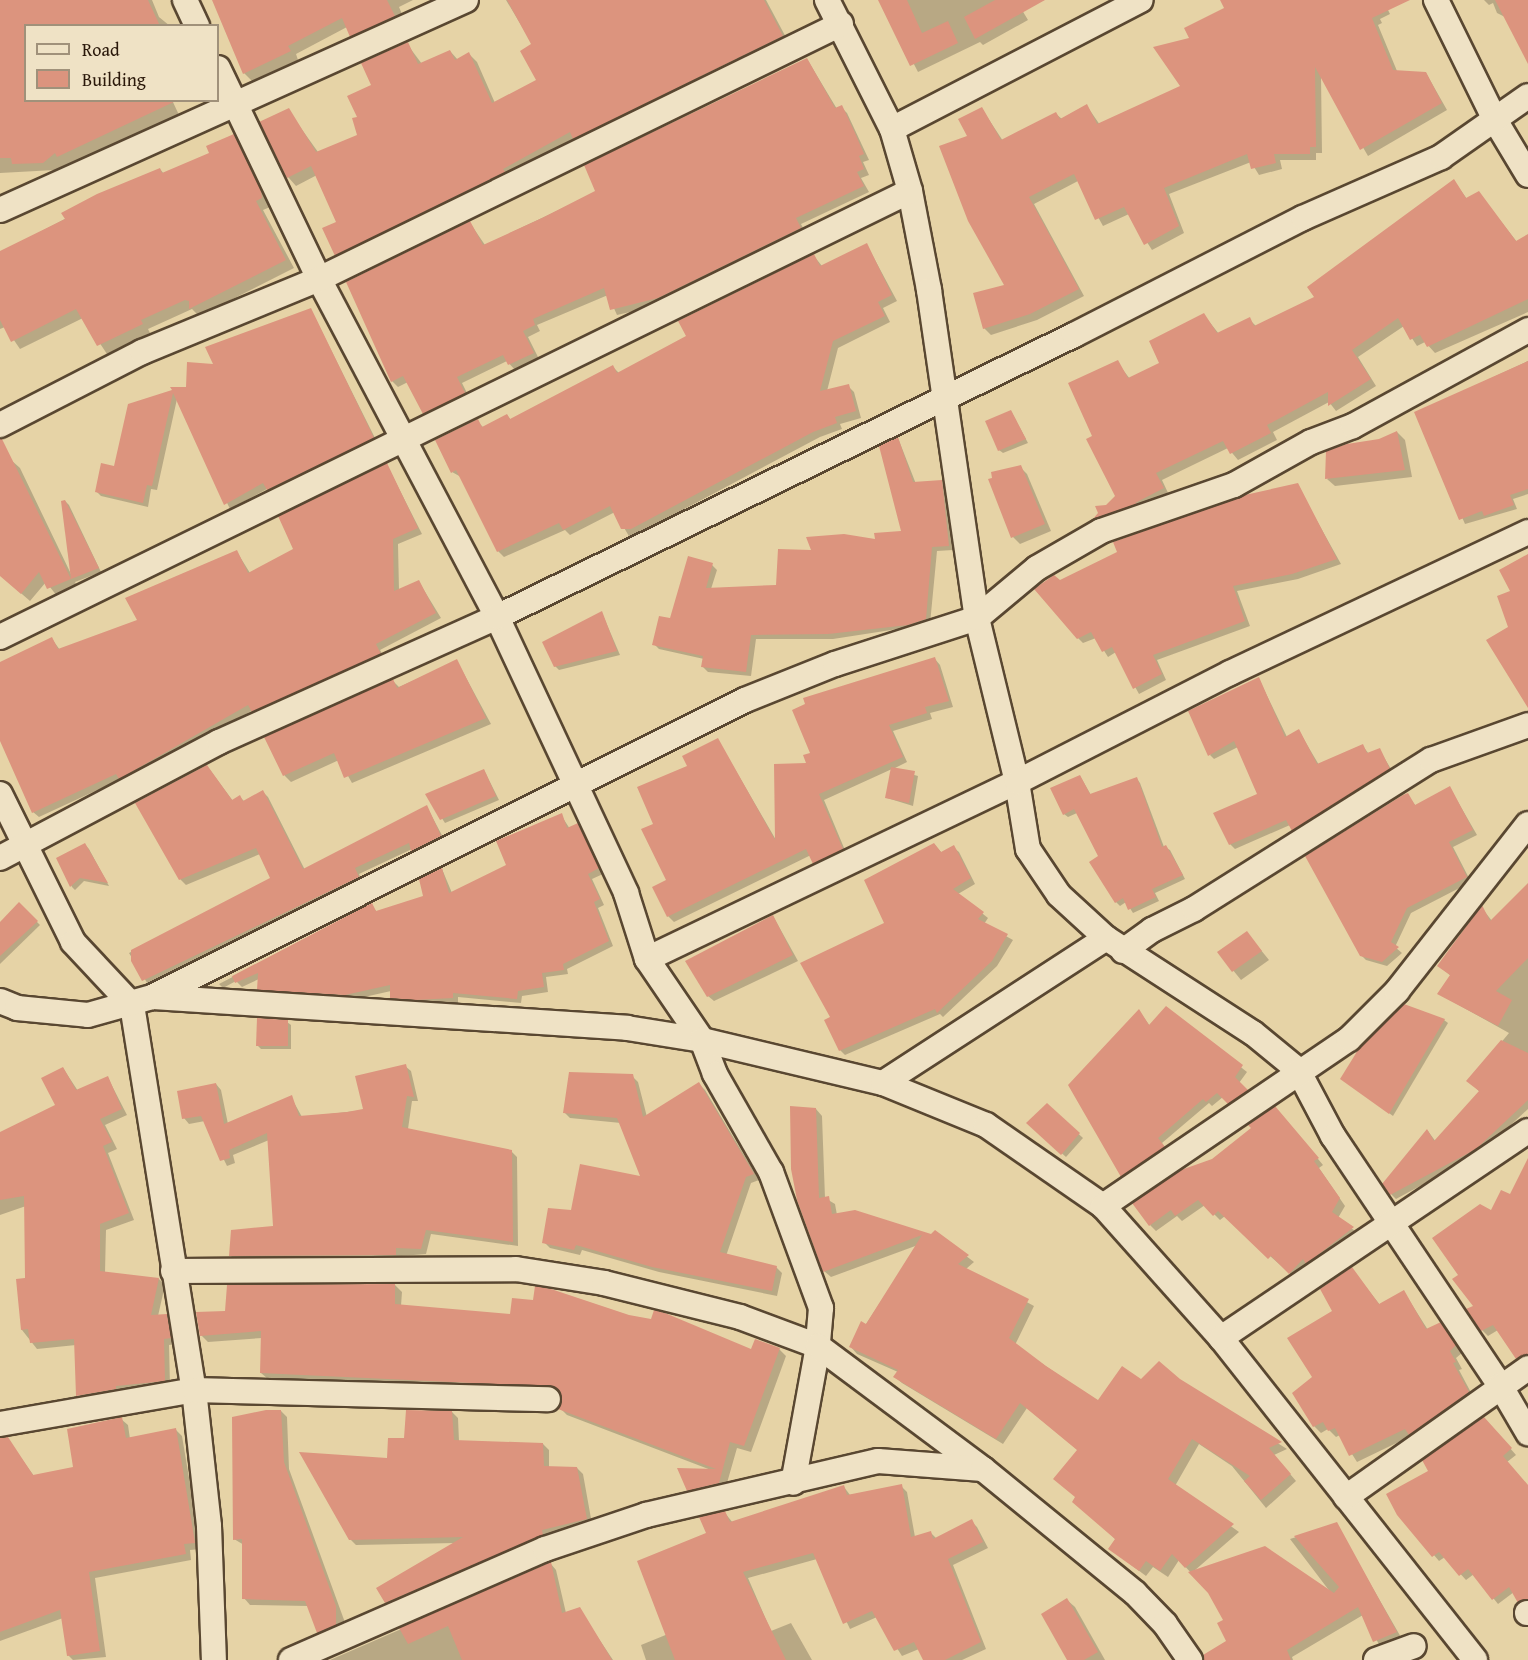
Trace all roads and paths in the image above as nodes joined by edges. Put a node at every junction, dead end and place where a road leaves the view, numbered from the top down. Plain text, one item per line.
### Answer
1 (185, 0) edge
2 (466, 0) edge
3 (827, 0) edge
4 (1141, 0) edge
5 (1436, 0) edge
6 (196, 24) edge
7 (841, 24) junction
8 (219, 70) edge
9 (1528, 96) edge
10 (234, 104) junction
11 (1495, 120) junction
12 (892, 129) junction
13 (1528, 175) edge
14 (910, 191) junction
15 (0, 210) edge
16 (319, 279) junction
17 (1528, 330) edge
18 (943, 396) junction
19 (0, 425) edge
20 (402, 440) junction
21 (1528, 532) edge
22 (497, 617) junction
23 (977, 618) junction
24 (0, 637) edge
25 (1528, 725) edge
26 (1017, 782) junction
27 (575, 783) junction
28 (0, 794) edge
29 (1528, 824) edge
30 (26, 845) junction
31 (0, 858) edge
32 (1114, 945) junction
33 (647, 960) junction
34 (0, 1001) edge
35 (142, 1001) junction
36 (702, 1040) junction
37 (1298, 1070) junction
38 (883, 1083) junction
39 (1528, 1131) edge
40 (1103, 1206) junction
41 (1389, 1224) junction
42 (173, 1271) junction
43 (1221, 1338) junction
44 (818, 1346) junction
45 (1528, 1368) edge
46 (1500, 1385) junction
47 (194, 1390) junction
48 (548, 1399) dead end
49 (2, 1417) edge
50 (1528, 1433) edge
51 (983, 1469) junction
52 (793, 1483) junction
53 (1346, 1497) junction
54 (1414, 1646) dead end
55 (214, 1660) edge
56 (291, 1660) edge
57 (1190, 1660) edge
58 (1376, 1660) edge
59 (1476, 1660) edge

1 - 6 street
2 - 10 street
3 - 7 street
4 - 12 street
5 - 11 street
7 - 12 street
7 - 16 street
8 - 10 street
9 - 11 street
10 - 15 street
10 - 16 street
11 - 13 street
11 - 18 street
12 - 14 street
14 - 18 street
14 - 20 street
16 - 19 street
16 - 20 street
17 - 23 street
18 - 22 street
18 - 23 street
20 - 22 street
20 - 24 street
21 - 26 street
22 - 27 street
22 - 30 street
23 - 26 street
23 - 27 street
25 - 32 street
26 - 32 street
26 - 33 street
27 - 33 street
27 - 35 street
28 - 30 street
29 - 37 street
30 - 31 street
30 - 35 street
32 - 37 street
32 - 38 street
33 - 36 street
34 - 35 street
35 - 36 street
35 - 42 street
36 - 38 street
36 - 44 street
37 - 40 street
37 - 41 street
38 - 40 street
39 - 41 street
40 - 43 street
41 - 43 street
41 - 46 street
42 - 44 street
42 - 47 street
43 - 53 street
44 - 51 street
44 - 52 street
45 - 46 street
46 - 50 street
46 - 53 street
47 - 48 street
47 - 49 street
47 - 55 street
51 - 52 street
51 - 57 street
52 - 56 street
53 - 59 street
54 - 58 street

